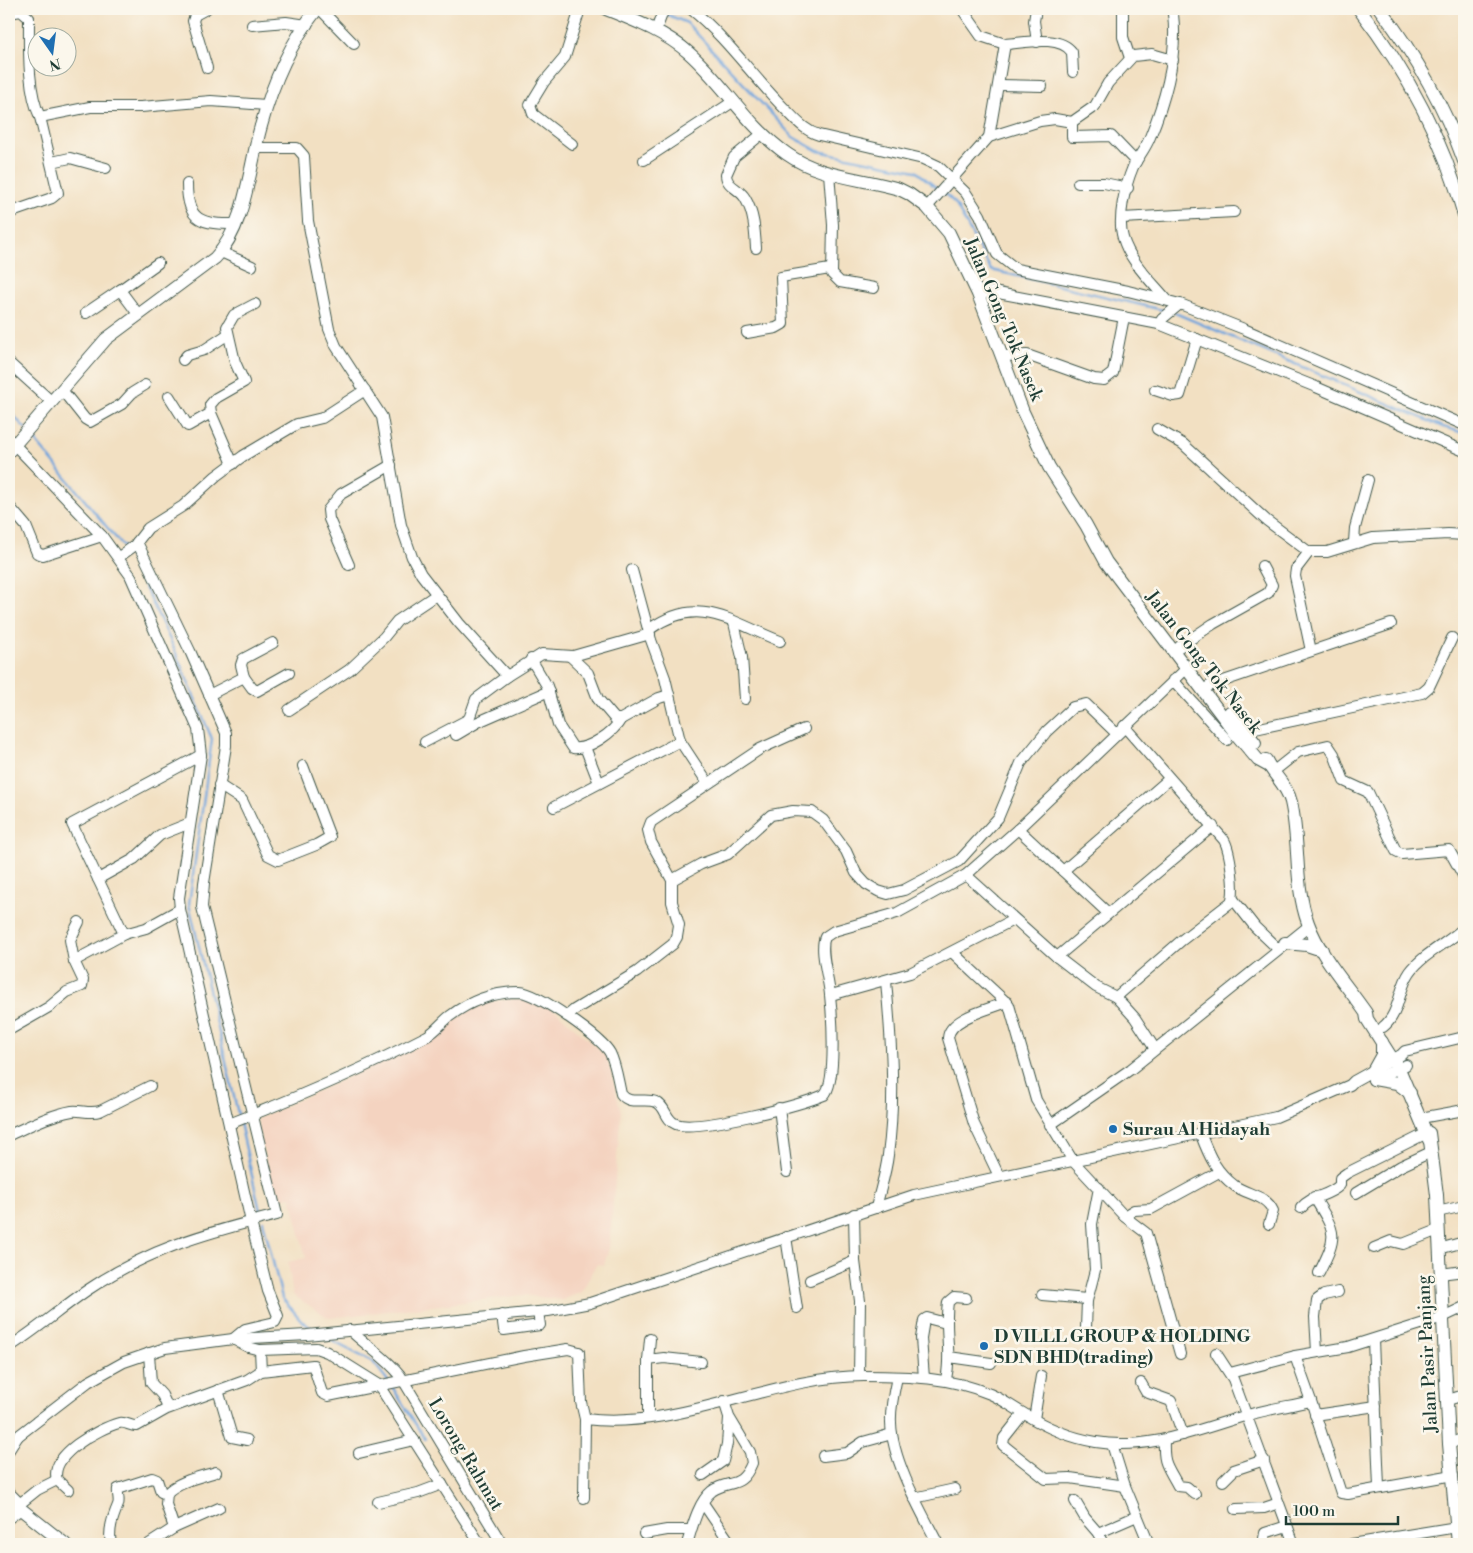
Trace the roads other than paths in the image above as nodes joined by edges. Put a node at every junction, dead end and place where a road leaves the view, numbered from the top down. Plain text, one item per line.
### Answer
1 (206, 9) edge
2 (318, 9) edge
3 (580, 9) edge
4 (606, 9) edge
5 (691, 9) edge
6 (962, 9) edge
7 (1036, 9) edge
8 (1123, 9) edge
9 (1359, 9) edge
10 (1380, 9) edge
11 (9, 13) edge
12 (1173, 14) dead end
13 (660, 19) edge
14 (252, 25) dead end
15 (307, 25) junction
16 (1037, 42) junction
17 (354, 44) dead end
18 (1005, 44) junction
19 (1130, 58) junction
20 (1173, 60) junction
21 (207, 68) dead end
22 (1073, 72) dead end
23 (999, 85) junction
24 (1042, 86) dead end
25 (734, 101) junction
26 (267, 105) junction
27 (40, 117) junction
28 (1072, 122) junction
29 (763, 133) junction
30 (990, 137) junction
31 (572, 144) dead end
32 (255, 148) junction
33 (644, 160) dead end
34 (1464, 161) edge
35 (52, 162) junction
36 (1136, 162) junction
37 (106, 168) dead end
38 (829, 173) junction
39 (949, 182) junction
40 (1078, 183) dead end
41 (187, 184) dead end
42 (1128, 188) junction
43 (932, 203) junction
44 (9, 212) edge
45 (1234, 212) dead end
46 (1464, 215) edge
47 (1122, 218) junction
48 (236, 224) junction
49 (756, 248) dead end
50 (221, 252) junction
51 (158, 263) dead end
52 (252, 266) dead end
53 (830, 269) junction
54 (874, 288) dead end
55 (120, 290) junction
56 (978, 294) junction
57 (254, 304) dead end
58 (1174, 304) junction
59 (86, 313) dead end
60 (138, 314) junction
61 (1124, 317) junction
62 (1161, 322) junction
63 (747, 333) dead end
64 (227, 335) junction
65 (1197, 339) junction
66 (1003, 356) junction
67 (183, 360) dead end
68 (9, 363) edge
69 (146, 385) dead end
70 (62, 390) junction
71 (365, 390) junction
72 (1155, 390) dead end
73 (169, 396) dead end
74 (52, 402) junction
75 (211, 413) junction
76 (1464, 425) edge
77 (1158, 429) dead end
78 (12, 444) edge
79 (1464, 451) edge
80 (232, 464) junction
81 (391, 464) junction
82 (1368, 480) dead end
83 (9, 506) edge
84 (1464, 535) edge
85 (102, 536) junction
86 (1354, 542) junction
87 (135, 544) junction
88 (1101, 550) junction
89 (1309, 552) junction
90 (120, 557) junction
91 (349, 565) dead end
92 (1262, 566) dead end
93 (632, 570) dead end
94 (436, 594) junction
95 (734, 623) junction
96 (1391, 624) dead end
97 (650, 632) junction
98 (1452, 638) dead end
99 (780, 641) dead end
100 (273, 643) dead end
101 (1182, 651) junction
102 (1311, 651) junction
103 (570, 656) junction
104 (531, 659) junction
105 (1192, 670) junction
106 (289, 673) dead end
107 (508, 676) junction
108 (244, 677) junction
109 (1174, 680) junction
110 (1209, 686) junction
111 (549, 691) junction
112 (209, 695) junction
113 (669, 696) junction
114 (745, 699) dead end
115 (289, 710) dead end
116 (621, 720) junction
117 (804, 729) dead end
118 (1120, 730) junction
119 (456, 735) dead end
120 (1236, 735) junction
121 (680, 741) junction
122 (425, 742) dead end
123 (584, 747) junction
124 (201, 755) junction
125 (303, 766) dead end
126 (1271, 768) junction
127 (1170, 779) junction
128 (707, 782) junction
129 (599, 783) junction
130 (219, 785) junction
131 (236, 794) junction
132 (216, 806) junction
133 (554, 807) dead end
134 (190, 823) junction
135 (1213, 826) junction
136 (1018, 829) junction
137 (1063, 871) junction
138 (966, 875) junction
139 (1464, 877) edge
140 (98, 879) junction
141 (672, 880) junction
142 (1233, 899) junction
143 (180, 909) junction
144 (1108, 913) junction
145 (1013, 920) junction
146 (79, 922) dead end
147 (1309, 926) junction
148 (1464, 928) edge
149 (124, 934) junction
150 (1282, 946) junction
151 (1322, 950) junction
152 (952, 952) junction
153 (1057, 957) junction
154 (74, 961) junction
155 (886, 981) junction
156 (830, 995) junction
157 (1116, 997) junction
158 (1007, 1002) junction
159 (1366, 1013) junction
160 (567, 1016) junction
161 (1383, 1027) junction
162 (9, 1030) edge
163 (1464, 1037) edge
164 (1382, 1042) junction
165 (1155, 1049) junction
166 (1400, 1062) junction
167 (1373, 1076) junction
168 (150, 1086) dead end
169 (1410, 1093) junction
170 (779, 1108) junction
171 (1464, 1110) edge
172 (253, 1114) junction
173 (1426, 1118) junction
174 (229, 1124) junction
175 (1050, 1125) junction
176 (9, 1135) edge
177 (1201, 1135) junction
178 (1429, 1147) junction
179 (1073, 1161) junction
180 (787, 1172) dead end
181 (1219, 1172) junction
182 (999, 1176) junction
183 (1099, 1188) junction
184 (1356, 1193) dead end
185 (1314, 1198) junction
186 (1464, 1206) edge
187 (876, 1208) junction
188 (1301, 1208) dead end
189 (1437, 1212) junction
190 (854, 1214) junction
191 (1124, 1216) junction
192 (250, 1222) junction
193 (1269, 1224) dead end
194 (1438, 1230) junction
195 (786, 1237) junction
196 (1464, 1242) edge
197 (1374, 1248) dead end
198 (1439, 1249) junction
199 (855, 1261) junction
200 (1464, 1271) edge
201 (1319, 1273) dead end
202 (1440, 1274) junction
203 (810, 1280) dead end
204 (1338, 1292) dead end
205 (1042, 1294) dead end
206 (966, 1298) dead end
207 (1087, 1299) junction
208 (1464, 1307) edge
209 (797, 1308) dead end
210 (538, 1312) junction
211 (502, 1315) junction
212 (1443, 1317) junction
213 (946, 1323) junction
214 (1086, 1328) dead end
215 (350, 1330) junction
216 (233, 1339) junction
217 (650, 1339) dead end
218 (1373, 1340) junction
219 (9, 1347) edge
220 (298, 1347) junction
221 (260, 1350) junction
222 (1317, 1352) junction
223 (150, 1353) junction
224 (1216, 1353) dead end
225 (1180, 1354) dead end
226 (1295, 1356) junction
227 (949, 1357) junction
228 (648, 1360) junction
229 (701, 1362) dead end
230 (991, 1363) dead end
231 (302, 1365) junction
232 (261, 1371) junction
233 (1230, 1373) junction
234 (859, 1376) junction
235 (1041, 1376) dead end
236 (897, 1377) junction
237 (924, 1378) junction
238 (946, 1380) junction
239 (401, 1381) junction
240 (1141, 1383) dead end
241 (380, 1384) junction
242 (218, 1390) junction
243 (1464, 1395) edge
244 (1448, 1400) junction
245 (724, 1401) junction
246 (1310, 1401) junction
247 (1376, 1406) junction
248 (168, 1408) junction
249 (1023, 1414) junction
250 (1247, 1415) junction
251 (1315, 1415) junction
252 (648, 1417) junction
253 (729, 1417) junction
254 (585, 1419) junction
255 (1034, 1420) junction
256 (892, 1434) junction
257 (1183, 1435) junction
258 (13, 1438) edge
259 (1464, 1438) edge
260 (247, 1440) dead end
261 (414, 1440) junction
262 (1164, 1440) junction
263 (1112, 1444) junction
264 (1449, 1444) junction
265 (9, 1450) edge
266 (359, 1453) dead end
267 (823, 1456) dead end
268 (1264, 1460) junction
269 (216, 1472) dead end
270 (703, 1475) dead end
271 (1453, 1475) junction
272 (57, 1480) junction
273 (1223, 1481) dead end
274 (442, 1484) junction
275 (1125, 1486) junction
276 (1379, 1487) junction
277 (954, 1489) dead end
278 (1459, 1489) edge
279 (68, 1490) dead end
280 (9, 1494) edge
281 (167, 1494) junction
282 (1195, 1494) dead end
283 (584, 1498) dead end
284 (914, 1498) junction
285 (1074, 1501) dead end
286 (378, 1502) dead end
287 (703, 1503) junction
288 (1279, 1503) junction
289 (16, 1506) edge
290 (219, 1508) dead end
291 (1460, 1508) edge
292 (1236, 1509) dead end
293 (1137, 1516) junction
294 (9, 1518) edge
295 (1287, 1526) junction
296 (1457, 1527) junction
297 (174, 1528) junction
298 (691, 1530) junction
299 (1098, 1532) junction
300 (644, 1534) dead end
301 (109, 1543) edge
302 (65, 1544) edge
303 (149, 1544) edge
304 (480, 1544) edge
305 (502, 1544) edge
306 (686, 1544) edge
307 (731, 1544) edge
308 (938, 1544) edge
309 (1104, 1544) edge
310 (1149, 1544) edge
311 (1263, 1544) edge
312 (1294, 1544) edge
313 (1352, 1544) edge
314 (1458, 1544) edge

1 - 21 street
2 - 15 main road
2 - 17 street
3 - 31 street
4 - 13 main road, Jalan Gong Tok Nasek
5 - 39 street
6 - 18 street
7 - 16 street
8 - 19 street
9 - 46 main road
10 - 34 main road
11 - 27 street
12 - 20 street
13 - 25 main road, Jalan Gong Tok Nasek
14 - 15 street
15 - 26 main road
16 - 18 street
16 - 22 street
18 - 23 street
19 - 20 street
19 - 28 street
20 - 36 street
23 - 24 street
23 - 30 street
25 - 29 main road, Jalan Gong Tok Nasek
25 - 33 street
26 - 27 street
26 - 32 main road
27 - 35 street
28 - 30 street
28 - 36 street
29 - 38 main road, Jalan Gong Tok Nasek
29 - 49 street
30 - 39 street
32 - 48 main road
32 - 71 street
35 - 37 street
35 - 44 street
36 - 42 street
38 - 43 main road, Jalan Gong Tok Nasek
38 - 53 street
39 - 43 street
39 - 58 street
40 - 42 street
41 - 48 street
42 - 47 street
43 - 56 main road, Jalan Gong Tok Nasek
45 - 47 street
47 - 58 street
48 - 50 main road
50 - 52 street
50 - 60 main road
51 - 55 street
53 - 54 street
53 - 63 street
55 - 59 street
55 - 60 street
56 - 61 street
56 - 66 main road, Jalan Gong Tok Nasek
57 - 64 street
58 - 62 street
58 - 76 street
60 - 70 main road
61 - 62 street
61 - 66 street
62 - 65 street
64 - 67 street
64 - 75 street
65 - 72 street
65 - 79 street
66 - 88 main road, Jalan Gong Tok Nasek
68 - 74 street
69 - 70 street
70 - 74 main road
71 - 80 street
71 - 81 street
73 - 75 street
74 - 78 main road
75 - 80 street
77 - 89 street
78 - 85 street
80 - 87 street
81 - 91 street
81 - 94 street
82 - 86 street
83 - 85 street
84 - 86 street
85 - 90 street
86 - 89 street
87 - 90 street
87 - 112 street
88 - 101 main road, Jalan Gong Tok Nasek
88 - 105 main road, Jalan Gong Tok Nasek
89 - 102 street
90 - 124 street
92 - 101 street
93 - 97 street
94 - 107 street
94 - 115 street
95 - 97 street
95 - 99 street
95 - 114 street
96 - 102 street
97 - 103 street
97 - 113 street
98 - 120 street
100 - 108 street
101 - 105 main road
102 - 110 street
103 - 104 street
103 - 116 street
104 - 107 street
104 - 111 street
105 - 109 street
105 - 110 main road, Jalan Gong Tok Nasek
105 - 120 main road, Jalan Gong Tok Nasek
106 - 108 street
107 - 122 street
108 - 112 street
109 - 118 street
109 - 120 street
110 - 120 main road, Jalan Gong Tok Nasek
111 - 119 street
111 - 123 street
112 - 130 street
113 - 116 street
113 - 121 street
116 - 123 street
117 - 128 street
118 - 127 street
118 - 136 street
118 - 141 street
120 - 126 main road, Jalan Gong Tok Nasek
121 - 128 street
121 - 129 street
123 - 129 street
124 - 134 street
124 - 140 street
125 - 131 street
126 - 139 street
126 - 147 main road, Jalan Gong Tok Nasek
127 - 135 street
127 - 137 street
128 - 141 street
129 - 133 street
130 - 131 street
130 - 132 street
131 - 132 street
132 - 172 street
134 - 140 street
134 - 143 street
135 - 142 street
135 - 144 street
136 - 137 street
136 - 138 street
137 - 144 street
138 - 145 street
138 - 156 street
140 - 149 street
141 - 160 street
142 - 150 street
142 - 157 street
143 - 149 street
143 - 174 street
144 - 153 street
145 - 152 street
145 - 153 street
146 - 154 street
147 - 150 street
147 - 151 main road, Jalan Gong Tok Nasek
148 - 161 street
149 - 154 street
150 - 151 main road
150 - 165 street
151 - 159 main road, Jalan Gong Tok Nasek
152 - 155 street
152 - 158 street
153 - 157 street
154 - 162 street
155 - 156 street
155 - 187 street
156 - 170 street
157 - 165 street
158 - 175 street
158 - 182 street
159 - 161 main road, Jalan Gong Tok Nasek
159 - 164 main road, Jalan Gong Tok Nasek
160 - 170 street
160 - 172 street
161 - 166 main road, Jalan Gong Tok Nasek
163 - 166 street
164 - 166 main road, Jalan Gong Tok Nasek
164 - 167 main road
165 - 175 street
166 - 167 street
166 - 169 main road, Jalan Gong Tok Nasek
166 - 173 main road, Jalan Gong Tok Nasek
167 - 169 main road
167 - 177 street
168 - 176 street
169 - 178 main road, Jalan Gong Tok Nasek
170 - 180 street
171 - 173 street
172 - 174 street
172 - 192 street
173 - 178 main road, Jalan Gong Tok Nasek
174 - 192 street
175 - 179 street
177 - 179 street
177 - 181 street
178 - 184 street
178 - 185 street
178 - 189 main road, Jalan Pasir Panjang
179 - 182 street
179 - 183 street
181 - 191 street
181 - 193 street
182 - 187 street
183 - 191 street
183 - 207 street
185 - 188 street
185 - 201 street
186 - 189 street
187 - 190 street
189 - 194 main road, Jalan Pasir Panjang
190 - 195 street
190 - 199 street
191 - 225 street
192 - 216 street
192 - 219 street
194 - 197 street
194 - 198 main road, Jalan Pasir Panjang
195 - 209 street
195 - 210 street
196 - 198 street
198 - 202 main road, Jalan Pasir Panjang
199 - 203 street
199 - 234 street
200 - 202 street
202 - 212 main road, Jalan Pasir Panjang
204 - 222 street
205 - 207 street
206 - 213 street
207 - 214 street
208 - 212 street
210 - 211 street
210 - 211 street
211 - 215 street
212 - 218 street
212 - 244 main road, Jalan Pasir Panjang
213 - 227 street
213 - 237 street
215 - 216 street
215 - 239 street, Lorong Rahmat
216 - 221 street
216 - 223 street
217 - 228 street
218 - 222 street
218 - 247 street
220 - 221 street
220 - 231 street
220 - 241 street
221 - 232 street
222 - 226 street
223 - 248 street
223 - 258 street
224 - 233 street
226 - 233 street
226 - 246 street
227 - 230 street
227 - 238 street
228 - 229 street
228 - 252 street
231 - 232 street
231 - 241 street
232 - 242 street
233 - 250 street
234 - 236 street
234 - 245 street
235 - 255 street
236 - 237 street
236 - 256 street
237 - 238 street
238 - 249 street
239 - 241 street
239 - 254 street
239 - 305 street, Lorong Rahmat
240 - 257 street
241 - 261 street
242 - 248 street
242 - 260 street
243 - 244 street
244 - 264 main road, Jalan Pasir Panjang
245 - 252 street
245 - 253 street
246 - 250 street
246 - 251 street
247 - 251 street
247 - 276 street
248 - 272 street
249 - 255 street
249 - 275 street
250 - 257 street
250 - 268 street
251 - 276 street
252 - 254 street
253 - 270 street
253 - 287 street
254 - 283 street
255 - 263 street
256 - 267 street
256 - 284 street
257 - 262 street
258 - 265 street
259 - 264 street
261 - 266 street
261 - 274 street
262 - 263 street
262 - 282 street
263 - 275 street
264 - 271 main road, Jalan Pasir Panjang
268 - 273 street
268 - 288 street
269 - 281 street
271 - 276 street
271 - 278 main road, Jalan Pasir Panjang
272 - 279 street
272 - 289 street
274 - 286 street
274 - 304 street
275 - 293 street
277 - 284 street
278 - 291 main road, Jalan Pasir Panjang
280 - 289 main road
281 - 297 street
281 - 301 street
284 - 308 street
285 - 299 street
287 - 298 street
287 - 307 street
288 - 292 street
288 - 295 street
289 - 294 street
289 - 302 main road
290 - 297 street
291 - 296 main road, Jalan Pasir Panjang
293 - 299 street
293 - 310 street
295 - 311 street
295 - 312 street
296 - 313 street
296 - 314 main road, Jalan Pasir Panjang
297 - 303 street
298 - 300 street
298 - 306 street
299 - 309 street

